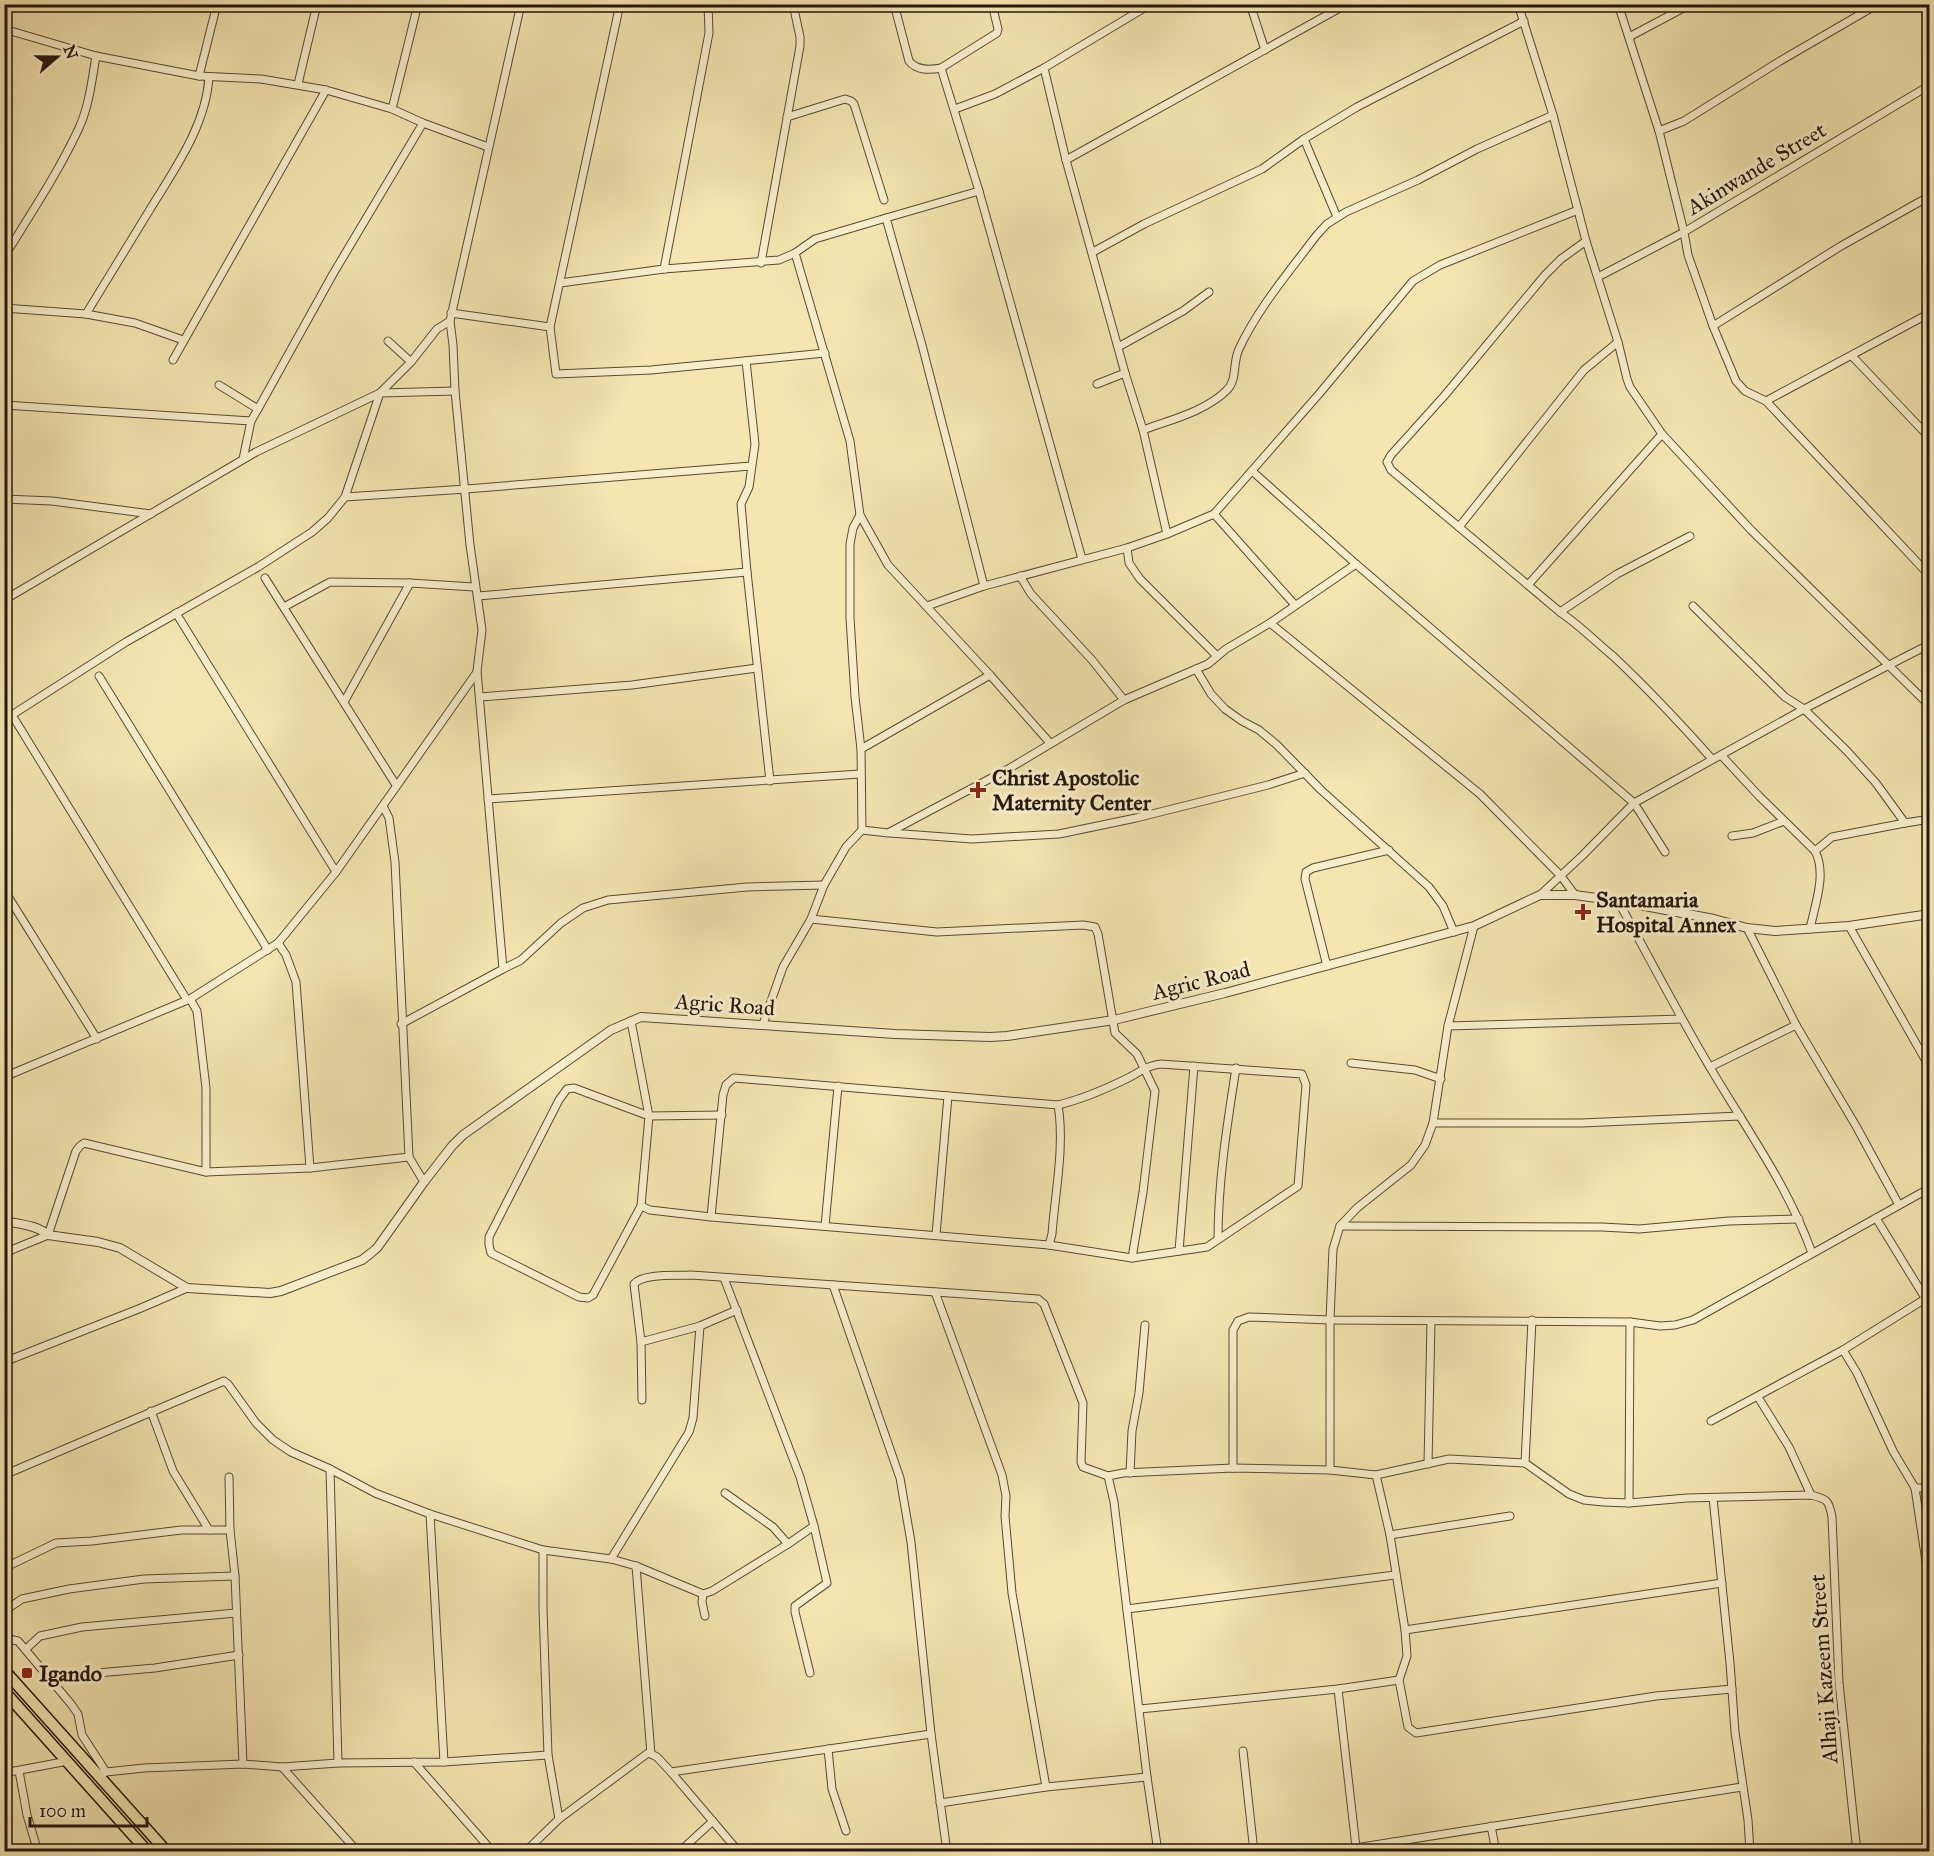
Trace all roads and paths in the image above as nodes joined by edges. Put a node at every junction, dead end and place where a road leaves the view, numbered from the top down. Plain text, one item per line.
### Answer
1 (6, 4) edge
2 (217, 4) edge
3 (317, 4) edge
4 (418, 4) edge
5 (521, 4) edge
6 (620, 4) edge
7 (708, 4) edge
8 (793, 4) edge
9 (894, 4) edge
10 (992, 4) edge
11 (1250, 4) edge
12 (1347, 4) edge
13 (1518, 4) edge
14 (1618, 4) edge
15 (1691, 4) edge
16 (1878, 4) edge
17 (1148, 5) edge
18 (4, 13) edge
19 (1524, 21) junction
20 (4, 28) edge
21 (1629, 37) junction
22 (1265, 50) junction
23 (96, 56) junction
24 (941, 68) junction
25 (1044, 68) junction
26 (199, 76) junction
27 (209, 76) junction
28 (298, 84) junction
29 (1929, 85) edge
30 (326, 90) junction
31 (392, 109) junction
32 (955, 109) junction
33 (1553, 115) junction
34 (787, 117) junction
35 (423, 123) junction
36 (1659, 131) junction
37 (1304, 139) junction
38 (488, 147) junction
39 (1066, 160) junction
40 (980, 191) junction
41 (1929, 196) edge
42 (884, 200) dead end
43 (1578, 210) junction
44 (1337, 217) junction
45 (886, 218) junction
46 (1684, 232) junction
47 (1586, 241) junction
48 (1093, 252) junction
49 (795, 253) junction
50 (4, 257) edge
51 (761, 263) junction
52 (664, 268) junction
53 (1598, 277) junction
54 (560, 283) junction
55 (1209, 292) dead end
56 (4, 308) edge
57 (451, 313) junction
58 (1929, 313) edge
59 (86, 314) junction
60 (450, 321) junction
61 (1713, 326) junction
62 (550, 327) junction
63 (183, 340) junction
64 (388, 341) dead end
65 (1618, 342) junction
66 (1120, 346) junction
67 (825, 353) junction
68 (1852, 356) junction
69 (173, 360) dead end
70 (747, 361) junction
71 (411, 362) junction
72 (1125, 373) junction
73 (1097, 384) dead end
74 (219, 385) dead end
75 (455, 391) junction
76 (380, 393) junction
77 (1766, 401) junction
78 (4, 405) edge
79 (258, 409) junction
80 (251, 421) junction
81 (1143, 430) junction
82 (1662, 434) junction
83 (1929, 438) edge
84 (243, 459) junction
85 (751, 466) junction
86 (1252, 471) junction
87 (466, 489) junction
88 (345, 497) junction
89 (4, 500) edge
90 (151, 514) junction
91 (1214, 514) junction
92 (860, 515) junction
93 (1459, 527) junction
94 (1167, 534) junction
95 (1690, 536) dead end
96 (1127, 548) junction
97 (1082, 559) junction
98 (1356, 564) junction
99 (747, 572) junction
100 (1020, 576) junction
101 (1929, 576) edge
102 (266, 578) dead end
103 (410, 583) junction
104 (1528, 585) junction
105 (474, 586) junction
106 (984, 586) junction
107 (478, 596) junction
108 (4, 600) edge
109 (1295, 604) junction
110 (927, 606) junction
111 (1693, 606) dead end
112 (284, 607) junction
113 (1560, 612) junction
114 (176, 613) junction
115 (1270, 623) junction
116 (1929, 644) edge
117 (1217, 656) junction
118 (1890, 666) junction
119 (758, 668) junction
120 (1196, 669) junction
121 (477, 671) junction
122 (990, 675) junction
123 (99, 676) dead end
124 (480, 697) junction
125 (1124, 700) junction
126 (344, 702) junction
127 (1929, 706) edge
128 (1804, 709) junction
129 (12, 716) junction
130 (4, 720) edge
131 (1050, 743) junction
132 (861, 749) junction
133 (1721, 754) junction
134 (1712, 759) junction
135 (1305, 773) junction
136 (860, 774) junction
137 (770, 781) junction
138 (396, 785) junction
139 (488, 799) junction
140 (1634, 803) junction
141 (382, 806) junction
142 (1929, 819) edge
143 (1784, 821) junction
144 (1905, 823) junction
145 (862, 830) junction
146 (888, 833) junction
147 (1732, 836) dead end
148 (1389, 850) junction
149 (1815, 850) junction
150 (1665, 852) dead end
151 (336, 872) junction
152 (1561, 876) junction
153 (824, 885) junction
154 (4, 890) edge
155 (1540, 895) junction
156 (1575, 895) junction
157 (1618, 901) junction
158 (1929, 914) edge
159 (812, 919) junction
160 (1474, 926) junction
161 (1849, 926) junction
162 (1747, 928) junction
163 (1810, 929) junction
164 (1454, 932) junction
165 (278, 943) junction
166 (268, 950) junction
167 (1327, 966) junction
168 (503, 969) junction
169 (189, 999) junction
170 (1682, 1018) junction
171 (1114, 1020) junction
172 (630, 1021) junction
173 (402, 1024) junction
174 (763, 1024) junction
175 (1796, 1024) junction
176 (1448, 1026) junction
177 (97, 1039) junction
178 (1351, 1063) dead end
179 (1194, 1066) junction
180 (1710, 1067) junction
181 (1145, 1068) junction
182 (1236, 1068) junction
183 (1929, 1068) edge
184 (5, 1077) edge
185 (1441, 1079) junction
186 (838, 1086) junction
187 (948, 1096) junction
188 (1058, 1105) junction
189 (722, 1115) junction
190 (649, 1116) junction
191 (1740, 1116) junction
192 (1433, 1123) junction
193 (409, 1158) junction
194 (310, 1168) junction
195 (206, 1172) junction
196 (424, 1182) junction
197 (1929, 1188) edge
198 (1899, 1205) junction
199 (641, 1206) junction
200 (711, 1217) junction
201 (1876, 1218) junction
202 (1800, 1219) junction
203 (4, 1221) edge
204 (825, 1226) junction
205 (1340, 1226) junction
206 (48, 1235) junction
207 (936, 1235) junction
208 (1218, 1239) junction
209 (1049, 1245) junction
210 (1179, 1251) junction
211 (4, 1253) edge
212 (1812, 1253) junction
213 (1132, 1258) junction
214 (724, 1278) junction
215 (832, 1284) junction
216 (187, 1288) junction
217 (935, 1292) junction
218 (1927, 1303) edge
219 (736, 1310) junction
220 (1330, 1320) junction
221 (1532, 1320) junction
222 (1431, 1321) junction
223 (1630, 1322) junction
224 (1145, 1325) dead end
225 (700, 1326) junction
226 (641, 1342) junction
227 (1843, 1350) junction
228 (4, 1362) edge
229 (1758, 1397) junction
230 (642, 1400) dead end
231 (151, 1411) junction
232 (1711, 1421) dead end
233 (1525, 1463) junction
234 (1428, 1464) junction
235 (1233, 1468) junction
236 (330, 1469) junction
237 (1330, 1470) junction
238 (1130, 1473) junction
239 (4, 1475) edge
240 (1376, 1475) junction
241 (1108, 1476) junction
242 (229, 1477) dead end
243 (1915, 1488) junction
244 (1929, 1488) edge
245 (725, 1493) dead end
246 (1811, 1495) junction
247 (1713, 1498) junction
248 (1629, 1503) junction
249 (430, 1514) junction
250 (1510, 1516) dead end
251 (814, 1526) junction
252 (209, 1530) junction
253 (230, 1530) junction
254 (1390, 1535) junction
255 (789, 1544) junction
256 (543, 1550) junction
257 (611, 1559) junction
258 (636, 1566) junction
259 (4, 1568) edge
260 (1395, 1575) junction
261 (234, 1576) junction
262 (1722, 1583) junction
263 (1929, 1588) edge
264 (703, 1594) junction
265 (1127, 1609) junction
266 (4, 1611) edge
267 (236, 1613) junction
268 (705, 1616) dead end
269 (1405, 1629) junction
270 (4, 1638) edge
271 (26, 1649) junction
272 (239, 1655) junction
273 (4, 1670) edge
274 (810, 1673) dead end
275 (1399, 1680) junction
276 (54, 1681) junction
277 (1338, 1689) junction
278 (1732, 1689) junction
279 (4, 1691) edge
280 (1140, 1709) junction
281 (931, 1734) junction
282 (828, 1749) junction
283 (1243, 1752) dead end
284 (651, 1754) junction
285 (548, 1755) junction
286 (68, 1761) junction
287 (414, 1762) junction
288 (444, 1762) junction
289 (338, 1763) junction
290 (243, 1764) junction
291 (282, 1767) junction
292 (19, 1771) junction
293 (671, 1772) junction
294 (4, 1773) edge
295 (102, 1773) junction
296 (1147, 1777) junction
297 (1046, 1787) junction
298 (1742, 1787) junction
299 (940, 1803) junction
300 (559, 1819) junction
301 (713, 1821) junction
302 (1491, 1826) junction
303 (846, 1831) dead end
304 (1393, 1842) junction
305 (1356, 1847) junction
306 (38, 1851) edge
307 (148, 1851) edge
308 (167, 1851) edge
309 (358, 1851) edge
310 (493, 1851) edge
311 (525, 1851) edge
312 (679, 1851) edge
313 (739, 1851) edge
314 (947, 1851) edge
315 (1158, 1851) edge
316 (1254, 1851) edge
317 (1330, 1851) edge
318 (1394, 1851) edge
319 (1496, 1851) edge
320 (1750, 1851) edge
321 (1857, 1851) edge

1 - 18 street
2 - 26 street
3 - 28 street
4 - 31 street
5 - 38 street
6 - 54 street
7 - 52 street
8 - 34 street
9 - 24 street
10 - 24 street
11 - 22 street
12 - 22 street
13 - 19 street
14 - 21 street
15 - 21 street
16 - 36 street
17 - 25 street
19 - 33 street
19 - 37 street
20 - 23 street
21 - 36 street
22 - 39 street
23 - 26 street
23 - 50 street
24 - 32 street
25 - 32 street
25 - 39 street
26 - 27 street
27 - 28 street
27 - 59 street
28 - 30 street
29 - 46 street, Akinwande Street
30 - 31 street
30 - 63 street
31 - 35 street
32 - 40 street
33 - 43 street
33 - 44 street
34 - 42 street
34 - 51 street
35 - 38 street
35 - 79 street
36 - 46 street
37 - 44 street
37 - 48 street
38 - 57 street
39 - 48 street
40 - 45 street
40 - 97 street
41 - 61 street
43 - 47 street
43 - 86 street
44 - 81 street
45 - 49 street
45 - 106 street
46 - 53 street, Akinwande Street
46 - 61 street
47 - 53 street
47 - 93 street
48 - 66 street
49 - 51 street
49 - 67 street
51 - 52 street
52 - 54 street
53 - 65 street
54 - 62 street
55 - 66 street
56 - 59 street
57 - 60 street
57 - 62 street
58 - 68 street
59 - 63 street
60 - 71 street
60 - 75 street
61 - 77 street
62 - 70 street
63 - 69 street
64 - 71 street
65 - 82 street
65 - 93 street
66 - 72 street
67 - 70 street
67 - 92 street
68 - 77 street
68 - 83 street
70 - 85 street
71 - 76 street
72 - 73 street
72 - 81 street
74 - 79 street
75 - 76 street
75 - 87 street
76 - 84 street
76 - 88 street
77 - 101 street
78 - 80 street
79 - 80 street
80 - 84 street
81 - 94 street
82 - 104 street
82 - 118 street
84 - 90 street
85 - 87 street
85 - 99 street
86 - 91 street
86 - 98 street
87 - 88 street
87 - 105 street
88 - 114 street
89 - 90 street
90 - 108 street
91 - 94 street
91 - 109 street
92 - 110 street
92 - 132 street
93 - 104 street
94 - 96 street
95 - 113 street
96 - 97 street
96 - 117 street
97 - 100 street
98 - 109 street
98 - 140 street
99 - 107 street
99 - 119 street
100 - 106 street
100 - 125 street
102 - 112 street
103 - 105 street
103 - 112 street
103 - 126 street
104 - 113 street
105 - 107 street
106 - 110 street
107 - 121 street
109 - 115 street
110 - 122 street
111 - 128 street
112 - 126 street
113 - 134 street
114 - 129 street
114 - 151 street
115 - 117 street
115 - 152 street
116 - 118 street
117 - 120 street
118 - 127 street
118 - 128 street
119 - 124 street
119 - 137 street
120 - 125 street
120 - 135 street
121 - 124 street
121 - 138 street
122 - 131 street
122 - 132 street
123 - 166 street
124 - 139 street
125 - 131 street
126 - 138 street
128 - 133 street
128 - 144 street
129 - 130 street
129 - 169 street
131 - 146 street
132 - 136 street
133 - 134 street
133 - 143 street
134 - 140 street
135 - 146 street
135 - 148 street
136 - 137 street
136 - 145 street
137 - 139 street
138 - 141 street
139 - 168 street
140 - 150 street
140 - 152 street
141 - 151 street
141 - 173 street
142 - 144 street
143 - 147 street
143 - 149 street
144 - 149 street
145 - 146 street
145 - 153 street
148 - 164 street
148 - 167 street
149 - 163 street
151 - 165 street
152 - 155 street
152 - 156 street
153 - 159 street
153 - 168 street
154 - 177 street
155 - 156 street
155 - 160 street, Agric Road
156 - 157 street
157 - 162 street
157 - 170 street
158 - 161 street
159 - 171 street
159 - 174 street
160 - 164 street, Agric Road
160 - 176 street
161 - 163 street
161 - 183 street
162 - 163 street
162 - 175 street
164 - 167 street, Agric Road
165 - 166 street
165 - 194 street
166 - 169 street
167 - 171 street, Agric Road
168 - 173 street
169 - 177 street
169 - 195 street
170 - 176 street
170 - 180 street
171 - 174 street, Agric Road
171 - 181 street
172 - 174 street, Agric Road
172 - 190 street
172 - 196 street, Agric Road
173 - 193 street
175 - 180 street
175 - 198 street
176 - 185 street
177 - 184 street
178 - 185 street
179 - 181 street
179 - 182 street
179 - 210 street
180 - 191 street
181 - 188 street
181 - 213 street
182 - 208 street
182 - 208 street
185 - 192 street
186 - 187 street
186 - 189 street
186 - 204 street
187 - 188 street
187 - 207 street
188 - 209 street
189 - 190 street
189 - 200 street
190 - 199 street
190 - 199 street
191 - 192 street
191 - 202 street
192 - 205 street
193 - 194 street
193 - 196 street
194 - 195 street
195 - 206 street
196 - 216 street, Agric Road
197 - 198 street
198 - 201 street
199 - 200 street
200 - 204 street
201 - 212 street
201 - 218 street
202 - 205 street
202 - 212 street
203 - 206 street, Agric Road
204 - 207 street
205 - 220 street
206 - 211 street
206 - 216 street, Agric Road
207 - 209 street
208 - 210 street
209 - 213 street
210 - 213 street
212 - 223 street
214 - 215 street
214 - 219 street
214 - 226 street
215 - 217 street
215 - 281 street
216 - 228 street
217 - 241 street
217 - 297 street
218 - 227 street
219 - 225 street
219 - 251 street
220 - 222 street
220 - 235 street
220 - 237 street
221 - 222 street
221 - 223 street
221 - 233 street
222 - 234 street
223 - 248 street
224 - 238 street
225 - 226 street
225 - 257 street
226 - 230 street
227 - 229 street
227 - 243 street
229 - 232 street
229 - 246 street
231 - 236 street
231 - 239 street
231 - 252 street
233 - 234 street
233 - 248 street
234 - 240 street
235 - 237 street
235 - 238 street
236 - 249 street
236 - 289 street
237 - 240 street
238 - 241 street
240 - 254 street
241 - 265 street
242 - 253 street
243 - 244 street
243 - 263 street
245 - 255 street
246 - 247 street
246 - 321 street, Alhaji Kazeem Street
247 - 248 street
247 - 262 street
249 - 256 street
249 - 288 street
250 - 254 street
251 - 255 street
251 - 274 street
252 - 253 street
252 - 259 street
253 - 261 street
254 - 260 street
255 - 264 street
256 - 257 street
256 - 285 street
257 - 258 street
258 - 264 street
258 - 284 street
260 - 265 street
260 - 269 street
261 - 266 street
261 - 267 street
262 - 269 street
262 - 278 street
264 - 268 street
265 - 280 street
267 - 271 street
267 - 272 street
269 - 275 street
270 - 271 street
271 - 276 street
272 - 276 street
272 - 290 street
273 - 295 main road
275 - 277 street
275 - 278 street
276 - 295 street
277 - 280 street
277 - 305 street
278 - 298 street
279 - 286 main road
280 - 296 street
281 - 282 street
281 - 299 street
282 - 293 street
282 - 303 street
283 - 316 street
284 - 293 street
284 - 300 street
285 - 288 street
285 - 300 street
286 - 292 street
286 - 307 main road
287 - 288 street
287 - 289 street
287 - 310 street
289 - 291 street
290 - 291 street
290 - 295 street
291 - 309 street
292 - 294 street
292 - 306 street
293 - 301 street
295 - 308 main road
296 - 297 street
296 - 315 street
297 - 299 street
298 - 302 street
298 - 320 street
299 - 314 street
300 - 311 street
301 - 312 street
301 - 313 street
302 - 304 street
302 - 319 street
304 - 305 street
304 - 318 street
305 - 317 street

